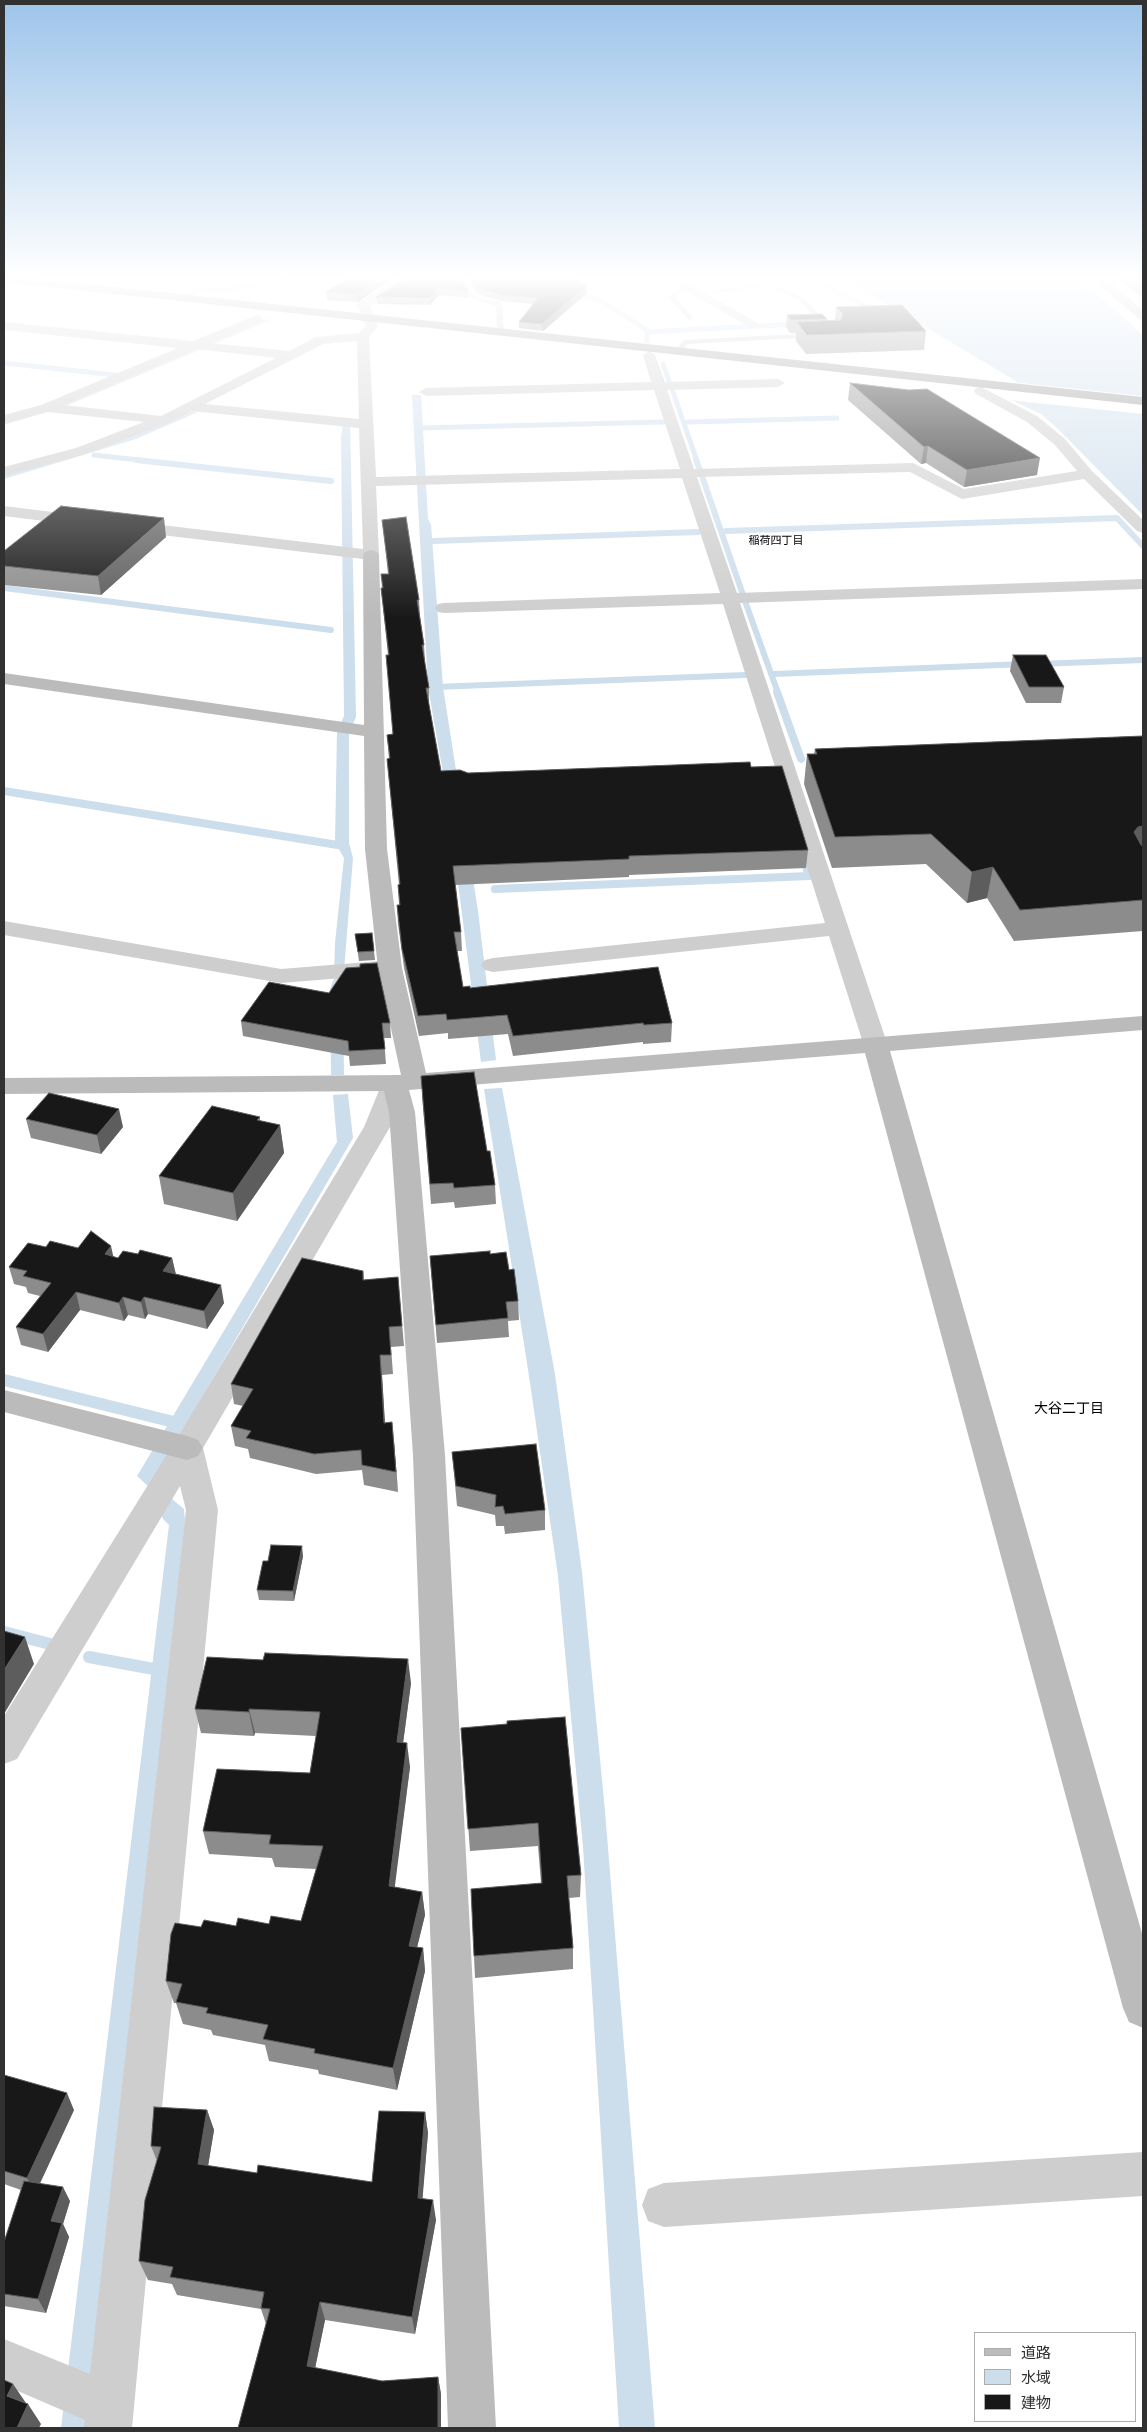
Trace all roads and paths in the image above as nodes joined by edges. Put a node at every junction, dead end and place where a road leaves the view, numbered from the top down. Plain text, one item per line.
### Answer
1 (94, 390) edge
2 (223, 390) edge
3 (358, 390) edge
4 (485, 390) edge
5 (660, 390) edge
6 (977, 390) edge
7 (986, 390) edge
8 (1009, 390) edge
9 (1016, 390) edge
10 (982, 391) junction
11 (426, 392) dead end
12 (1143, 401) edge
13 (12, 404) dead end
14 (192, 407) junction
15 (52, 408) junction
16 (1143, 408) edge
17 (4, 419) edge
18 (164, 420) junction
19 (353, 423) junction
20 (4, 472) edge
21 (687, 473) junction
22 (1087, 474) junction
23 (368, 482) junction
24 (4, 511) edge
25 (1143, 528) edge
26 (364, 554) junction
27 (1143, 584) edge
28 (731, 598) junction
29 (444, 608) dead end
30 (4, 679) edge
31 (367, 730) junction
32 (4, 928) edge
33 (838, 928) junction
34 (493, 965) dead end
35 (390, 968) junction
36 (1143, 1023) edge
37 (876, 1046) junction
38 (405, 1082) junction
39 (4, 1086) edge
40 (4, 1401) edge
41 (172, 1452) junction
42 (4, 1748) edge
43 (1143, 2008) edge
44 (1143, 2174) edge
45 (664, 2205) dead end
46 (4, 2362) edge
47 (98, 2412) edge
48 (472, 2428) edge

1 - 15 street
2 - 14 street
3 - 19 street
4 - 11 street
5 - 21 street
6 - 10 highway
7 - 10 highway
8 - 16 highway
9 - 12 highway
10 - 22 street
13 - 15 street
14 - 18 street
14 - 19 street
15 - 17 street
15 - 18 street
18 - 20 street
19 - 23 street
21 - 22 street
21 - 23 street
21 - 28 street
22 - 25 street
23 - 26 street
24 - 26 street
26 - 31 street
27 - 28 street
28 - 29 street
28 - 33 street
30 - 31 street
31 - 35 street
32 - 35 street
33 - 34 street
33 - 37 street
35 - 38 street
36 - 37 street
37 - 38 street
37 - 43 street
38 - 39 street
38 - 41 street
38 - 48 street
40 - 41 street
41 - 42 street
41 - 47 street
44 - 45 street
46 - 47 street

